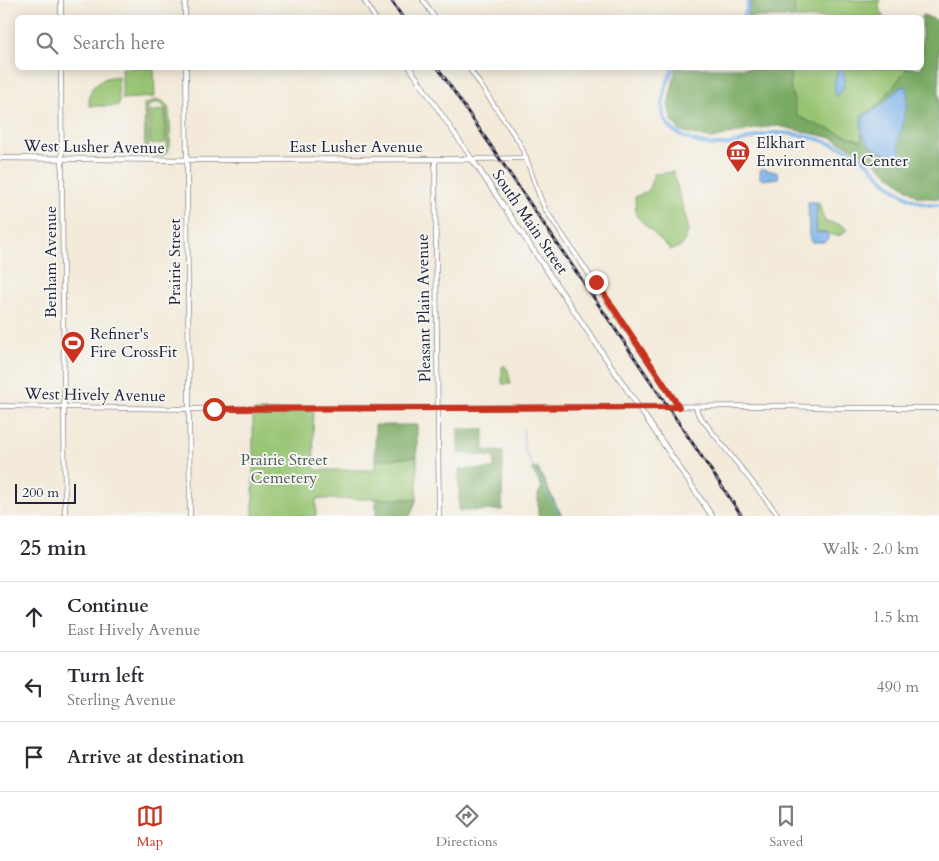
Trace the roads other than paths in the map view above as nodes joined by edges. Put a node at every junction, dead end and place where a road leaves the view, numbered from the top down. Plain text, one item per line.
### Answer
1 (61, 0) edge
2 (185, 0) edge
3 (364, 0) edge
4 (423, 0) edge
5 (61, 15) edge
6 (185, 15) edge
7 (374, 15) edge
8 (433, 15) edge
9 (61, 70) edge
10 (186, 70) edge
11 (411, 70) edge
12 (470, 70) edge
13 (0, 158) edge
14 (62, 158) junction
15 (526, 158) junction
16 (472, 159) junction
17 (187, 160) junction
18 (436, 160) junction
19 (0, 406) edge
20 (64, 407) junction
21 (639, 407) junction
22 (681, 407) junction
23 (696, 407) junction
24 (438, 408) junction
25 (939, 408) edge
26 (189, 409) junction
27 (698, 414) junction
28 (65, 516) edge
29 (190, 516) edge
30 (439, 516) edge
31 (712, 516) edge
32 (779, 516) edge

1 - 5 street
2 - 6 street
3 - 7 street
4 - 8 street
9 - 14 street, Benham Avenue
10 - 17 street, Prairie Street
11 - 16 street, South Main Street
12 - 15 street
13 - 14 main road, West Lusher Avenue
14 - 17 main road, West Lusher Avenue
14 - 20 street, Benham Avenue
15 - 16 street, East Lusher Avenue
15 - 22 street
16 - 18 main road, East Lusher Avenue
16 - 21 main road, South Main Street
17 - 18 main road, East Lusher Avenue
17 - 26 street, Prairie Street
18 - 24 street, Pleasant Plain Avenue
19 - 20 street, West Hively Avenue
20 - 26 street, West Hively Avenue
20 - 28 street, Benham Avenue
21 - 22 street, West Hively Avenue
21 - 24 street, West Hively Avenue
21 - 31 main road, South Main Street
22 - 23 street, West Hively Avenue
22 - 27 street
23 - 25 street, West Hively Avenue
23 - 27 street
24 - 26 street, West Hively Avenue
24 - 30 street, Pleasant Plain Avenue
26 - 29 street, Prairie Street
27 - 32 street

